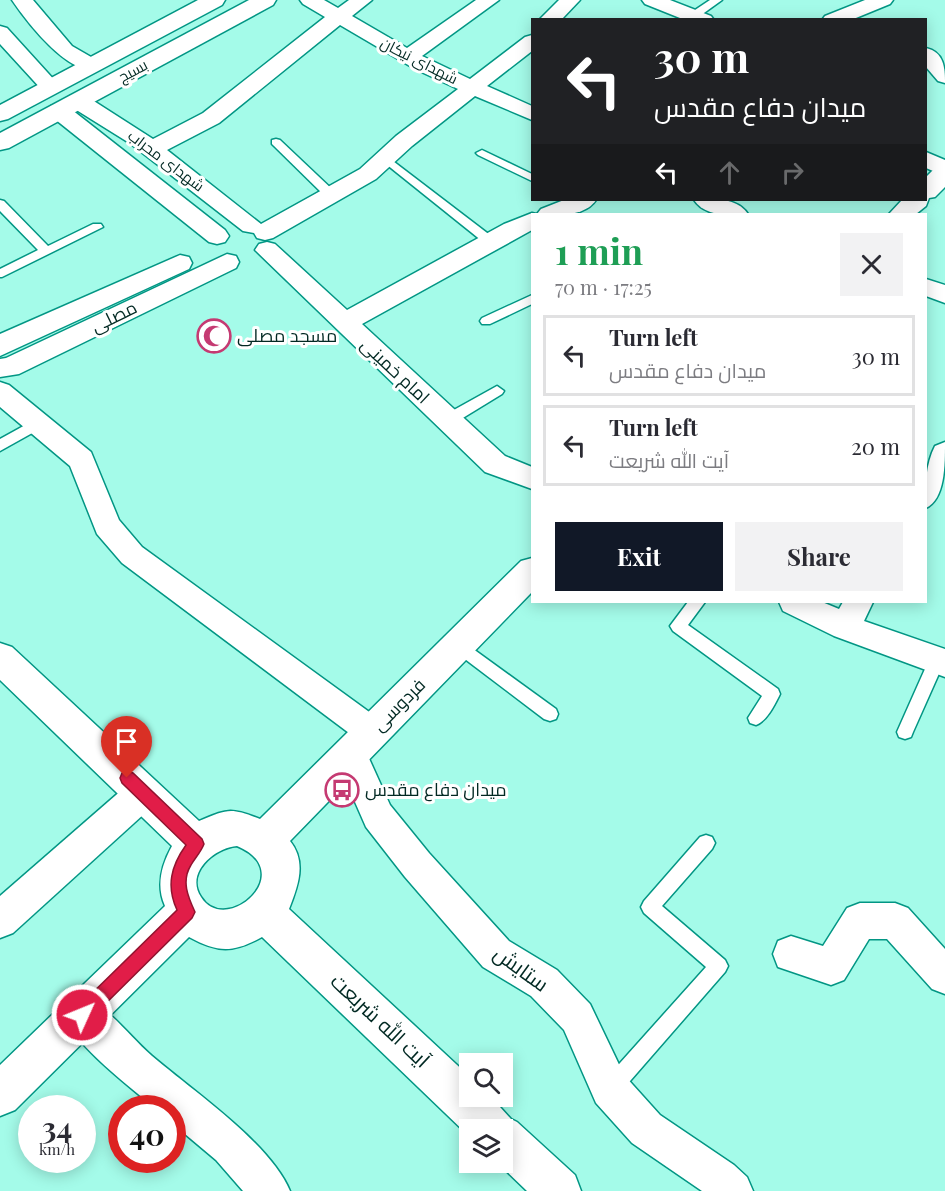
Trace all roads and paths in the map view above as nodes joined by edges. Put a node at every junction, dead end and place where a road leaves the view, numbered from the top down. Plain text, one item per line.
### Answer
1 (23, 0) edge
2 (214, 0) edge
3 (265, 0) edge
4 (310, 0) edge
5 (362, 0) edge
6 (489, 0) edge
7 (570, 0) edge
8 (652, 0) edge
9 (717, 0) edge
10 (883, 4) edge
11 (340, 18) junction
12 (551, 18) edge
13 (698, 18) edge
14 (838, 18) edge
15 (0, 32) edge
16 (531, 42) edge
17 (927, 55) edge
18 (408, 57) junction
19 (91, 65) junction
20 (945, 77) edge
21 (50, 87) junction
22 (472, 87) junction
23 (69, 106) junction
24 (0, 114) edge
25 (531, 114) edge
26 (276, 142) dead end
27 (0, 143) edge
28 (152, 149) junction
29 (482, 153) dead end
30 (385, 158) junction
31 (927, 160) edge
32 (945, 171) edge
33 (531, 178) edge
34 (927, 190) edge
35 (331, 195) junction
36 (579, 201) edge
37 (708, 201) edge
38 (916, 201) edge
39 (0, 204) edge
40 (551, 213) edge
41 (734, 213) edge
42 (902, 213) edge
43 (97, 228) dead end
44 (526, 230) edge
45 (261, 236) junction
46 (491, 242) junction
47 (219, 249) junction
48 (46, 251) junction
49 (2, 273) dead end
50 (927, 287) edge
51 (945, 294) edge
52 (531, 299) edge
53 (486, 321) dead end
54 (344, 323) junction
55 (0, 346) edge
56 (0, 368) edge
57 (496, 391) dead end
58 (0, 392) edge
59 (448, 420) junction
60 (38, 423) junction
61 (0, 446) edge
62 (938, 461) edge
63 (531, 478) edge
64 (927, 494) edge
65 (531, 572) edge
66 (696, 603) edge
67 (799, 603) edge
68 (852, 614) edge
69 (459, 645) junction
70 (0, 658) edge
71 (941, 661) edge
72 (550, 714) dead end
73 (756, 718) dead end
74 (905, 732) dead end
75 (361, 743) junction
76 (143, 793) junction
77 (266, 839) junction
78 (706, 843) dead end
79 (197, 844) junction
80 (187, 912) junction
81 (265, 913) junction
82 (0, 920) edge
83 (791, 954) dead end
84 (945, 976) edge
85 (82, 1015) junction
86 (610, 1089) junction
87 (0, 1095) edge
88 (482, 1119) edge
89 (513, 1147) edge
90 (270, 1191) edge
91 (559, 1191) edge
92 (734, 1191) edge

1 - 19 street
2 - 19 street, بسیج
3 - 23 street, بسیج
4 - 11 street, شهدای نیکان
5 - 11 street
6 - 18 street
7 - 12 street
8 - 13 street
9 - 13 lane
10 - 14 street
11 - 18 street, شهدای نیکان
11 - 28 street
15 - 21 street
16 - 22 street
17 - 20 street
18 - 22 street, شهدای نیکان
19 - 21 street, بسیج
21 - 24 street, بسیج
22 - 25 street, شهدای نیکان
22 - 30 street
23 - 27 street, بسیج
23 - 28 street, شهدای محراب
23 - 47 street, شهدای محراب
26 - 35 lane
28 - 45 street, شهدای محراب
29 - 33 lane
30 - 35 street
30 - 46 lane
31 - 32 street
32 - 34 street
35 - 45 street
36 - 40 street
37 - 41 street
38 - 42 street
39 - 48 lane
43 - 48 lane
44 - 46 street
45 - 47 street
45 - 47 street
45 - 54 street, امام خمینی
46 - 54 street
47 - 55 street, مصلی
47 - 56 street, مصلی
48 - 49 lane
50 - 51 street
52 - 53 lane
54 - 59 street, امام خمینی
57 - 59 lane
58 - 60 street
59 - 63 street, امام خمینی
60 - 61 lane
60 - 75 street
62 - 64 street
65 - 69 street, فردوسی
66 - 73 lane
67 - 68 street
68 - 71 street
69 - 72 lane
69 - 75 street, فردوسی
70 - 76 street
71 - 74 lane
75 - 77 street, فردوسی
75 - 86 street, ستایش
76 - 79 street
76 - 82 street
77 - 79 street
77 - 81 street
78 - 86 lane
79 - 80 street
80 - 81 street
80 - 85 street
81 - 88 street, آیت الله شریعت
83 - 84 street
85 - 87 street
85 - 90 street
86 - 92 street, ستایش
89 - 91 street

